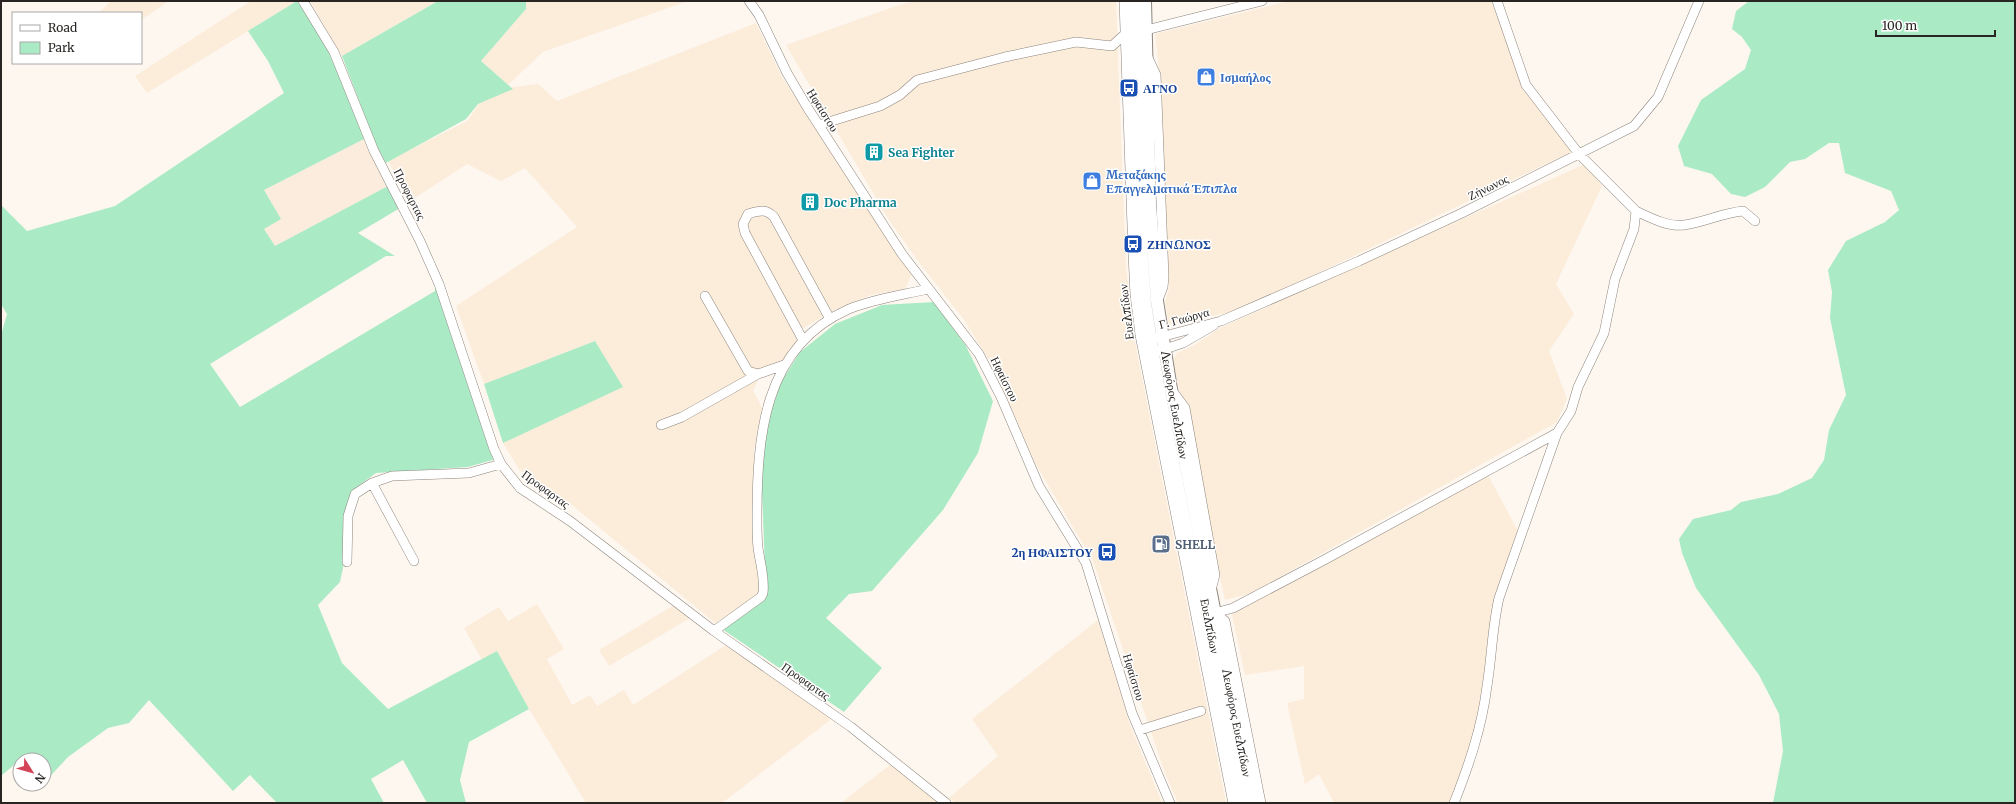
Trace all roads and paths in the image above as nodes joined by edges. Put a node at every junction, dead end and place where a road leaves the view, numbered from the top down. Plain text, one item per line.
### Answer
1 (303, 1) edge
2 (750, 1) edge
3 (1124, 1) edge
4 (1133, 1) edge
5 (1145, 1) edge
6 (1150, 1) edge
7 (1262, 1) edge
8 (1497, 1) edge
9 (1699, 1) edge
10 (1146, 30) junction
11 (1125, 34) junction
12 (818, 125) junction
13 (1579, 154) junction
14 (1133, 168) junction
15 (1636, 211) junction
16 (1755, 220) dead end
17 (928, 289) junction
18 (705, 296) dead end
19 (830, 319) junction
20 (1220, 321) junction
21 (1157, 338) junction
22 (803, 340) junction
23 (1160, 351) junction
24 (784, 365) junction
25 (758, 374) junction
26 (661, 425) dead end
27 (1163, 432) junction
28 (1557, 433) junction
29 (500, 464) junction
30 (372, 483) junction
31 (414, 561) dead end
32 (347, 562) dead end
33 (1215, 613) junction
34 (714, 630) junction
35 (1201, 711) dead end
36 (1140, 730) junction
37 (1225, 743) junction
38 (946, 803) edge
39 (1170, 803) edge
40 (1232, 803) edge
41 (1240, 803) edge
42 (1252, 803) edge
43 (1261, 803) edge
44 (1454, 803) edge

1 - 29 street, Προφαρτας
2 - 12 street, Ηφαίστου
3 - 11 street, Ευελπίδων
4 - 14 main road, Λεωφόρος Ευελπίδων
5 - 10 main road, Λεωφόρος Ευελπίδων
6 - 10 street
7 - 10 street
8 - 13 street
9 - 13 street, Ζήνωνος
10 - 21 main road, Λεωφόρος Ευελπίδων
11 - 12 street
11 - 14 street, Ευελπίδων
12 - 17 street, Ηφαίστου
13 - 15 street
13 - 20 street, Ζήνωνος
14 - 21 main road, Λεωφόρος Ευελπίδων
14 - 27 street, Ευελπίδων
15 - 16 street
15 - 28 street
17 - 19 street
17 - 36 street, Ηφαίστου
18 - 25 street
19 - 22 street
19 - 22 street
20 - 21 street, Γ. Γαώργα
20 - 23 street, Γ. Γαώργα
21 - 23 main road, Λεωφόρος Ευελπίδων
22 - 24 street
23 - 27 main road, Λεωφόρος Ευελπίδων
23 - 33 main road, Λεωφόρος Ευελπίδων
24 - 25 street
24 - 34 street
25 - 26 street
27 - 37 main road, Λεωφόρος Ευελπίδων
28 - 33 street
28 - 44 street
29 - 30 street
29 - 34 street, Προφαρτας
30 - 31 street
30 - 32 street
33 - 42 main road, Λεωφόρος Ευελπίδων
33 - 43 street, Ευελπίδων
34 - 38 street, Προφαρτας
35 - 36 street
36 - 39 street, Ηφαίστου
37 - 40 street
37 - 41 main road, Λεωφόρος Ευελπίδων

